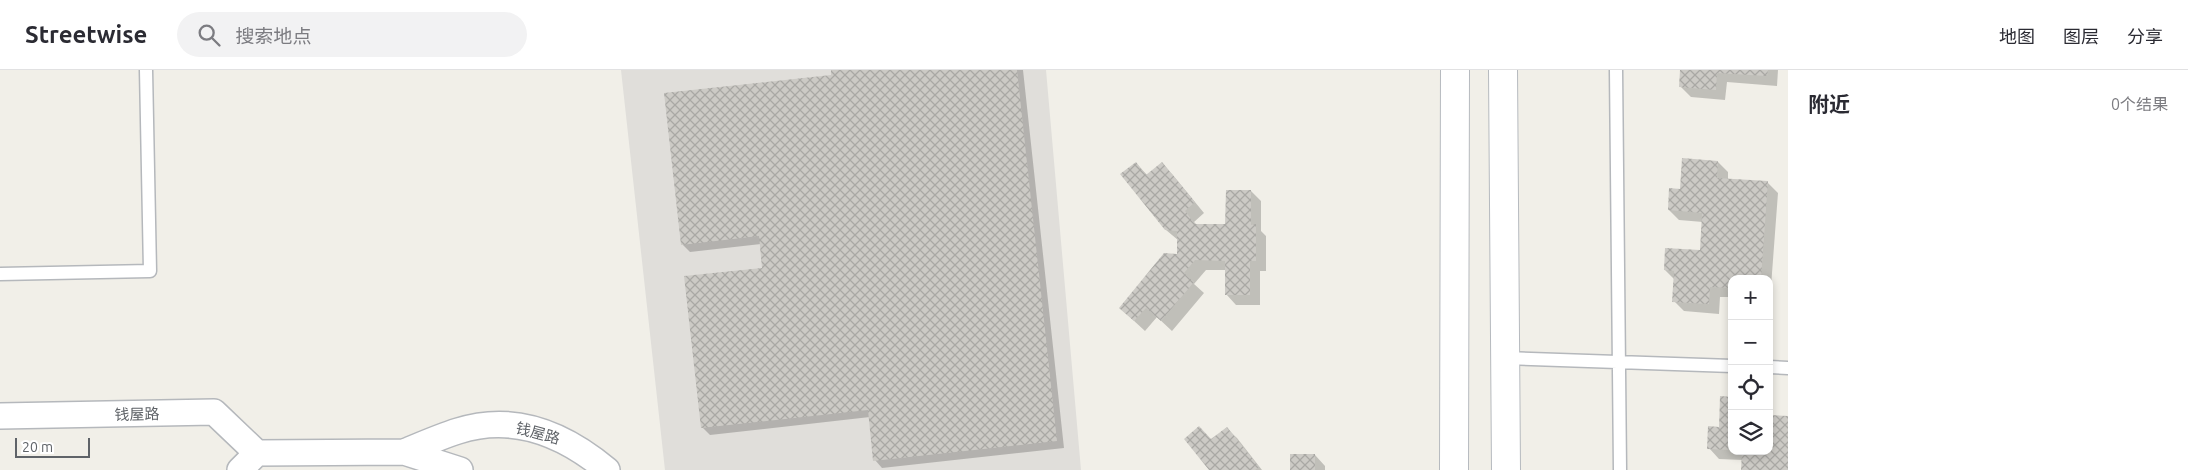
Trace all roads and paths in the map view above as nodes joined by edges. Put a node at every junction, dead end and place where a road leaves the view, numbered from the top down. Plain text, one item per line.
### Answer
1 (146, 70) edge
2 (1455, 70) edge
3 (1503, 70) edge
4 (1616, 70) edge
5 (0, 274) edge
6 (1505, 358) junction
7 (1619, 362) junction
8 (1728, 366) edge
9 (1773, 367) edge
10 (1788, 368) edge
11 (0, 416) edge
12 (404, 452) junction
13 (248, 462) edge
14 (460, 470) edge
15 (607, 470) edge
16 (1454, 470) edge
17 (1506, 470) edge
18 (1620, 470) edge

1 - 5 lane
2 - 16 main road
3 - 6 main road
4 - 7 lane
6 - 7 lane
6 - 17 main road
7 - 8 lane
7 - 18 lane
9 - 10 lane
11 - 13 street, 钱屋路
12 - 13 street, 钱屋路
12 - 14 street, 钱屋路
12 - 15 street, 钱屋路

